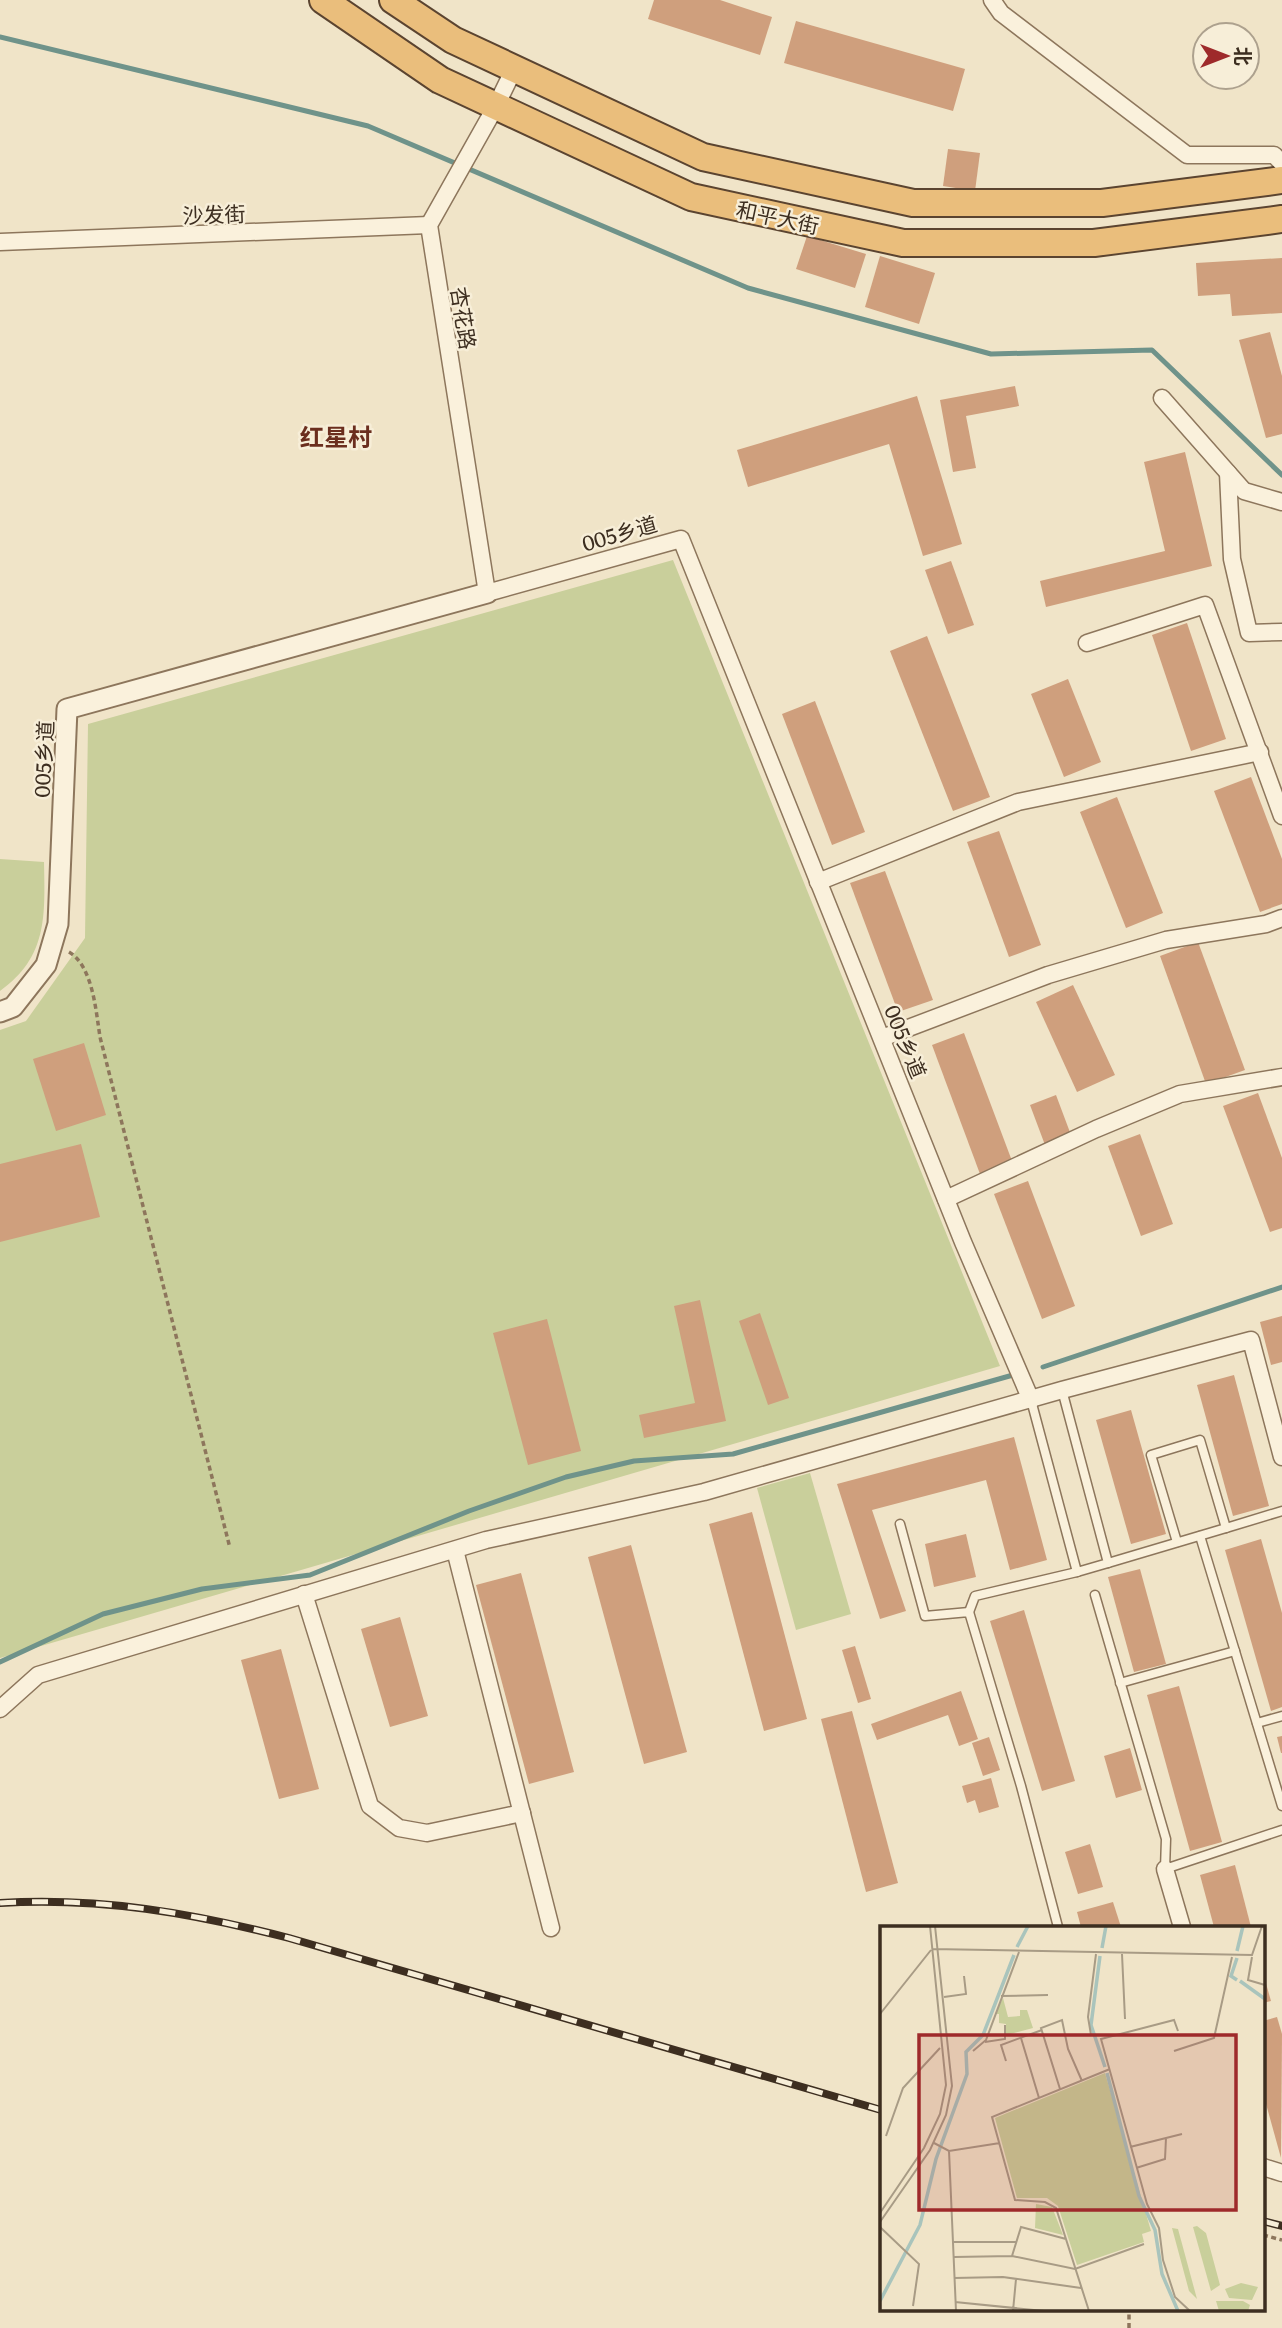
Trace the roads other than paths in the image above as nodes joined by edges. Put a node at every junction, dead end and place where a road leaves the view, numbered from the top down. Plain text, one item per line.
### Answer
1 (323, 0) edge
2 (393, 0) edge
3 (992, 0) edge
4 (514, 69) junction
5 (496, 106) junction
6 (1282, 163) edge
7 (1282, 180) edge
8 (1282, 219) edge
9 (429, 225) junction
10 (0, 242) edge
11 (1162, 398) dead end
12 (1228, 472) junction
13 (1282, 502) edge
14 (487, 593) junction
15 (1282, 632) edge
16 (1087, 643) dead end
17 (1260, 752) junction
18 (1282, 816) edge
19 (818, 881) junction
20 (1282, 918) edge
21 (0, 1012) edge
22 (881, 1038) junction
23 (1282, 1077) edge
24 (946, 1199) junction
25 (1062, 1390) junction
26 (1031, 1400) junction
27 (1282, 1457) edge
28 (1282, 1511) edge
29 (900, 1524) dead end
30 (1226, 1528) junction
31 (1200, 1536) junction
32 (1177, 1542) junction
33 (455, 1549) junction
34 (1108, 1563) junction
35 (1077, 1572) junction
36 (303, 1594) junction
37 (1095, 1595) dead end
38 (969, 1612) junction
39 (1235, 1651) junction
40 (1120, 1683) junction
41 (0, 1709) edge
42 (1282, 1716) edge
43 (1257, 1723) junction
44 (1282, 1806) edge
45 (522, 1813) junction
46 (1282, 1830) edge
47 (1165, 1869) junction
48 (1058, 1926) edge
49 (1182, 1926) edge
50 (551, 1928) dead end
51 (1264, 2167) edge
52 (1282, 2173) edge

1 - 5 highway, 和平大街
2 - 4 highway, 和平大街
3 - 6 street
4 - 5 street
4 - 7 highway, 和平大街
5 - 8 highway, 和平大街
5 - 9 street
9 - 10 street, 沙发街
9 - 14 street, 杏花路
11 - 12 street
12 - 13 street
12 - 15 street
14 - 19 street, 005乡道
14 - 21 street, 005乡道
16 - 17 street
17 - 18 street
17 - 19 street
19 - 22 street, 005乡道
20 - 22 street
22 - 24 street, 005乡道
23 - 24 street
24 - 26 street, 005乡道
25 - 26 street
25 - 27 street
25 - 34 lane
26 - 33 street
26 - 35 lane
28 - 30 lane
29 - 38 lane
30 - 31 lane
30 - 32 lane
31 - 32 lane
31 - 39 lane
32 - 34 lane
33 - 36 street
33 - 45 street
34 - 35 lane
35 - 38 lane
36 - 41 street
36 - 45 street
37 - 40 lane
38 - 48 lane
39 - 40 lane
39 - 43 lane
40 - 47 lane
42 - 43 lane
43 - 44 lane
45 - 50 street
46 - 47 lane
47 - 49 street
51 - 52 street

